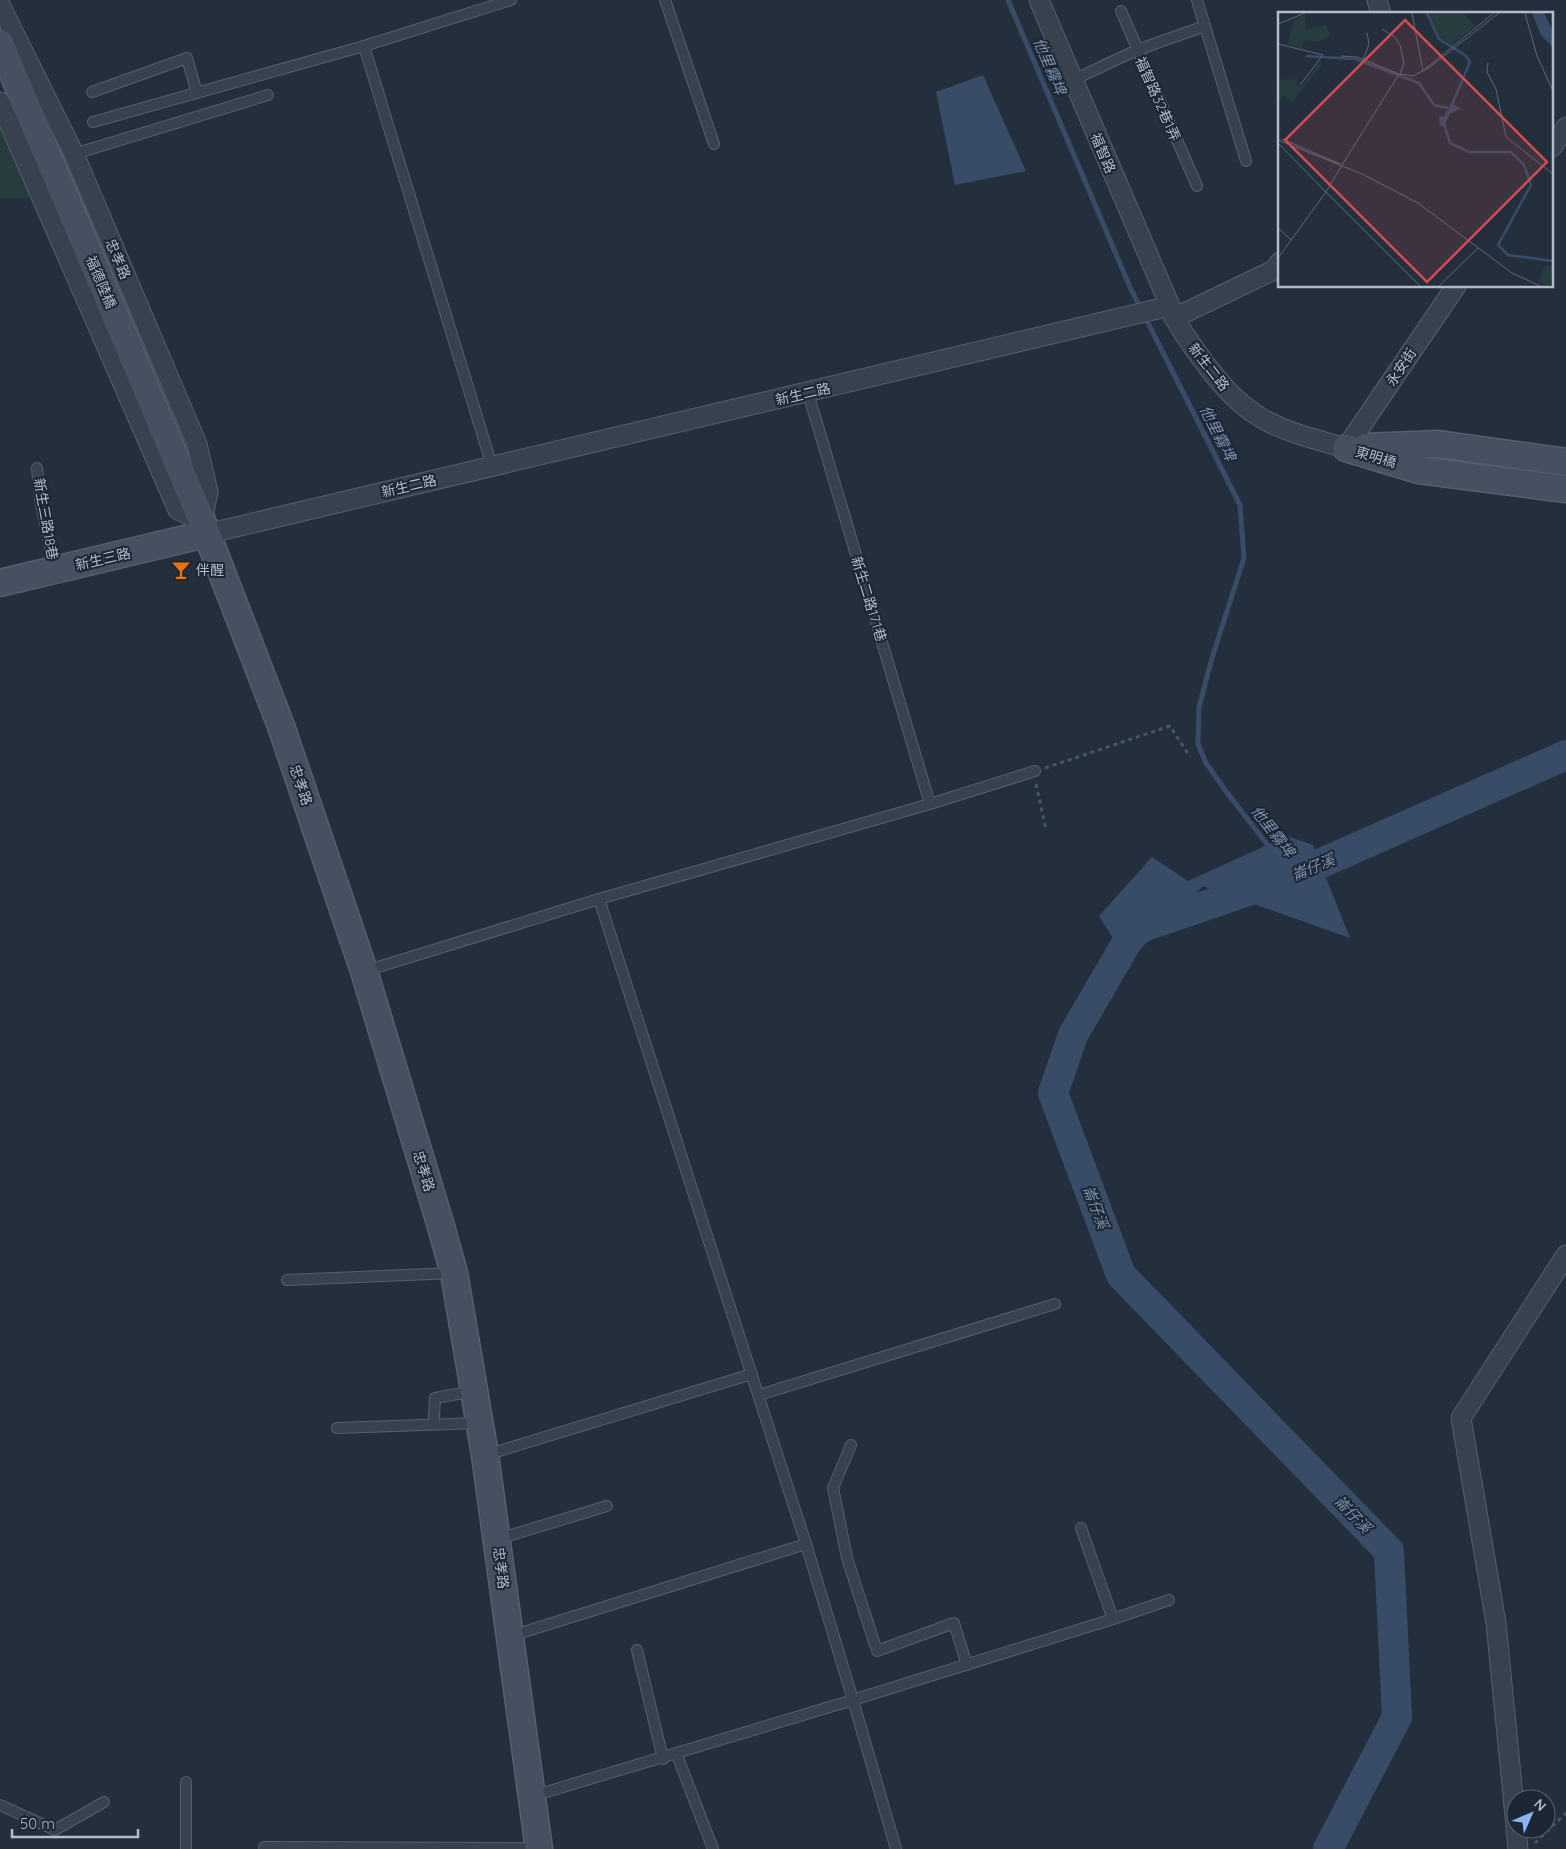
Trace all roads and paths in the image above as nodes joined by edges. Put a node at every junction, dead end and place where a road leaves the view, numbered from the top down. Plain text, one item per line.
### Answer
1 (511, 0) edge
2 (665, 0) edge
3 (1038, 0) edge
4 (1197, 0) edge
5 (0, 5) edge
6 (1120, 11) dead end
7 (1205, 26) junction
8 (0, 43) edge
9 (364, 46) junction
10 (1137, 50) junction
11 (1073, 80) junction
12 (92, 92) dead end
13 (197, 93) junction
14 (268, 94) dead end
15 (0, 102) edge
16 (93, 122) dead end
17 (1566, 128) edge
18 (714, 144) dead end
19 (1554, 144) edge
20 (74, 154) junction
21 (1246, 161) dead end
22 (1197, 186) dead end
23 (1278, 265) edge
24 (1455, 288) edge
25 (1172, 312) junction
26 (808, 393) junction
27 (1346, 448) junction
28 (1566, 462) edge
29 (492, 466) junction
30 (37, 468) dead end
31 (1566, 489) edge
32 (204, 527) junction
33 (55, 570) junction
34 (0, 583) edge
35 (1190, 757) dead end
36 (1035, 771) junction
37 (930, 804) junction
38 (1046, 829) dead end
39 (599, 899) junction
40 (364, 972) junction
41 (1566, 1255) edge
42 (454, 1273) junction
43 (288, 1280) dead end
44 (1055, 1304) dead end
45 (752, 1374) junction
46 (475, 1391) junction
47 (758, 1395) junction
48 (434, 1416) dead end
49 (480, 1423) junction
50 (337, 1428) dead end
51 (851, 1445) dead end
52 (486, 1455) junction
53 (607, 1506) dead end
54 (1081, 1528) dead end
55 (498, 1539) junction
56 (806, 1544) junction
57 (1170, 1600) dead end
58 (1113, 1619) junction
59 (510, 1636) junction
60 (637, 1650) dead end
61 (967, 1666) junction
62 (853, 1700) junction
63 (677, 1755) junction
64 (663, 1759) junction
65 (186, 1782) dead end
66 (1512, 1789) edge
67 (532, 1796) junction
68 (104, 1802) dead end
69 (0, 1805) edge
70 (1566, 1813) edge
71 (264, 1846) dead end
72 (186, 1849) edge
73 (539, 1849) edge
74 (712, 1849) edge
75 (896, 1849) edge
76 (1529, 1849) edge

1 - 9 lane
2 - 18 lane
3 - 11 street, 福智路
4 - 7 lane
5 - 20 street, 忠孝路
6 - 10 lane, 福智路32巷1弄
7 - 10 lane
7 - 21 lane
8 - 32 main road, 福德陸橋
9 - 13 lane
9 - 29 lane
10 - 11 lane
10 - 22 lane, 福智路32巷1弄
11 - 25 street, 福智路
12 - 13 lane
13 - 16 lane
14 - 20 lane
15 - 32 street
17 - 19 street
20 - 32 street, 忠孝路
23 - 25 street
24 - 27 street, 永安街
25 - 26 street, 新生二路
25 - 27 street, 新生二路
26 - 29 street, 新生二路
26 - 37 lane, 新生二路171巷
27 - 28 main road, 東明橋
27 - 31 main road, 東明橋
29 - 32 street, 新生二路
30 - 33 lane, 新生三路18巷
32 - 33 main road, 新生三路
32 - 40 main road, 忠孝路
33 - 34 main road, 新生三路
35 - 36 path
36 - 37 lane
36 - 38 path
37 - 39 lane
39 - 40 lane
39 - 45 lane
40 - 42 main road, 忠孝路
41 - 66 street
42 - 43 lane
42 - 46 main road, 忠孝路
44 - 47 lane
45 - 47 lane
45 - 52 lane
46 - 48 lane
46 - 49 main road, 忠孝路
47 - 56 lane
49 - 50 lane
49 - 52 main road, 忠孝路
51 - 61 lane
52 - 55 main road, 忠孝路
53 - 55 lane
54 - 58 lane
55 - 59 main road, 忠孝路
56 - 59 lane
56 - 62 lane
57 - 58 lane
58 - 61 lane
59 - 67 main road, 忠孝路
60 - 64 lane
61 - 62 lane
62 - 63 lane
62 - 75 lane
63 - 64 lane
63 - 74 lane
64 - 67 lane
65 - 72 lane
67 - 73 main road, 忠孝路
68 - 69 lane
70 - 76 path
71 - 73 lane, 忠孝路

